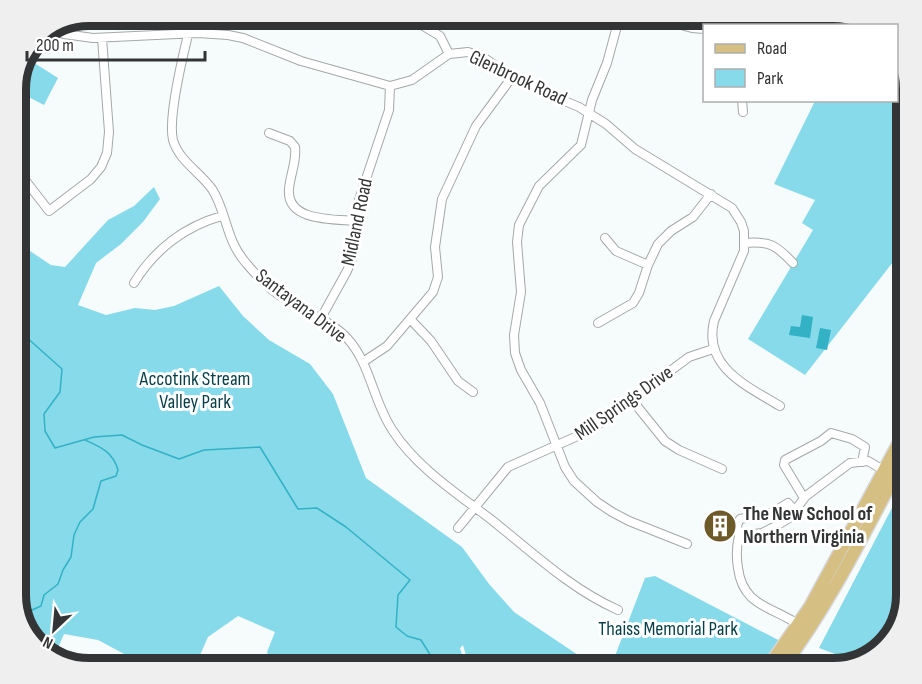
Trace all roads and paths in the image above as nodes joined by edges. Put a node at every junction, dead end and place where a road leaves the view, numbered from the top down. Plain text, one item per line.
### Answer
1 (190, 26) edge
2 (423, 26) edge
3 (617, 26) edge
4 (685, 26) edge
5 (703, 29) edge
6 (61, 32) edge
7 (188, 34) junction
8 (102, 38) junction
9 (449, 54) junction
10 (512, 77) junction
11 (390, 86) junction
12 (742, 102) edge
13 (743, 112) dead end
14 (589, 114) junction
15 (269, 133) dead end
16 (26, 181) edge
17 (711, 194) junction
18 (222, 216) junction
19 (356, 221) junction
20 (604, 238) dead end
21 (745, 243) junction
22 (793, 263) dead end
23 (648, 265) junction
24 (134, 283) dead end
25 (321, 318) junction
26 (411, 320) junction
27 (598, 323) dead end
28 (713, 349) junction
29 (363, 362) junction
30 (473, 392) dead end
31 (632, 400) junction
32 (780, 406) dead end
33 (557, 446) junction
34 (896, 456) edge
35 (862, 462) junction
36 (896, 465) edge
37 (722, 469) dead end
38 (889, 473) junction
39 (804, 498) junction
40 (475, 507) junction
41 (795, 511) junction
42 (458, 528) dead end
43 (739, 536) junction
44 (687, 544) dead end
45 (618, 610) dead end
46 (799, 625) junction
47 (775, 658) edge
48 (789, 658) edge

1 - 7 street, Santayana Drive
2 - 9 street
3 - 14 street
4 - 5 street
6 - 8 street
7 - 8 street
7 - 11 street
7 - 18 street, Santayana Drive
8 - 16 street
9 - 10 street, Glenbrook Road
9 - 11 street, Glenbrook Road
10 - 14 street, Glenbrook Road
10 - 26 street
11 - 19 street, Midland Road
12 - 13 street
14 - 17 street, Glenbrook Road
14 - 33 street
15 - 19 street
17 - 21 street, Glenbrook Road
17 - 23 street
18 - 24 street
18 - 25 street, Santayana Drive
19 - 25 street, Midland Road
20 - 23 street
21 - 22 street
21 - 28 street
23 - 27 street
25 - 29 street, Santayana Drive
26 - 29 street
26 - 30 street
28 - 31 street, Mill Springs Drive
28 - 32 street
29 - 40 street, Santayana Drive
31 - 33 street, Mill Springs Drive
31 - 37 street
33 - 40 street, Mill Springs Drive
33 - 44 street
34 - 38 main road
35 - 38 street
35 - 39 street
35 - 39 street
36 - 38 main road
38 - 46 main road
38 - 48 main road
39 - 41 street
40 - 42 street, Mill Springs Drive
40 - 45 street, Santayana Drive
41 - 43 street
41 - 43 street
43 - 46 street
46 - 47 main road

